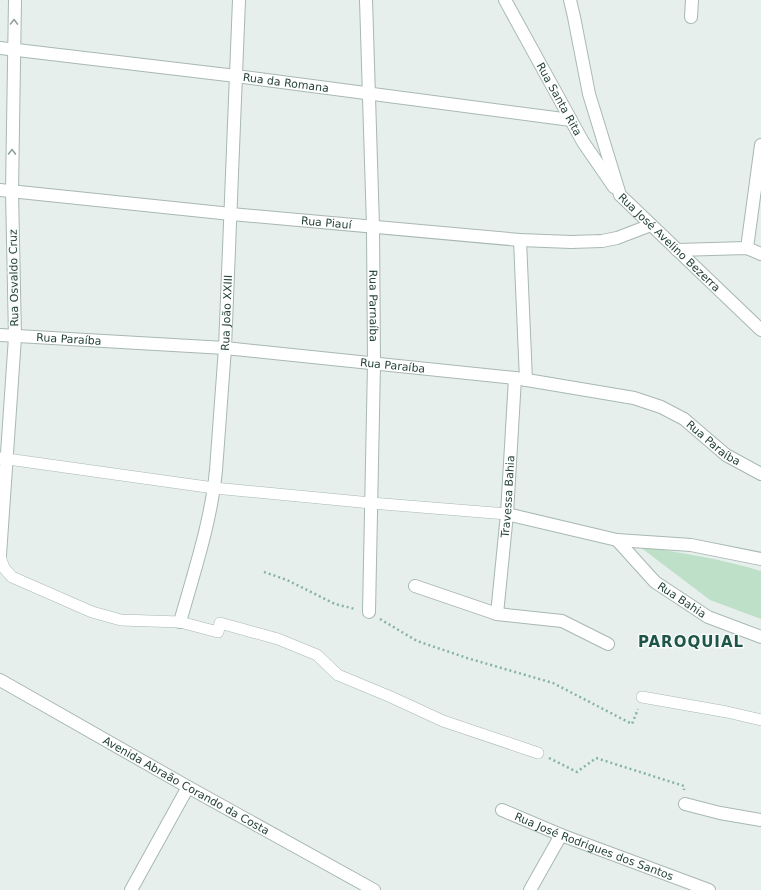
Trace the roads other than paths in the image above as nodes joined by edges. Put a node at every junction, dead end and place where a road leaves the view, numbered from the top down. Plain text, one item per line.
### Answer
1 (14, 0) edge
2 (238, 0) edge
3 (366, 0) edge
4 (505, 0) edge
5 (570, 0) edge
6 (692, 0) edge
7 (691, 17) dead end
8 (0, 48) edge
9 (14, 49) junction
10 (236, 76) junction
11 (369, 94) junction
12 (571, 120) junction
13 (761, 145) edge
14 (6, 190) edge
15 (620, 195) junction
16 (231, 214) junction
17 (651, 225) junction
18 (374, 226) junction
19 (520, 240) junction
20 (747, 248) junction
21 (677, 250) junction
22 (761, 254) edge
23 (761, 330) edge
24 (0, 335) edge
25 (15, 337) junction
26 (225, 348) junction
27 (374, 364) junction
28 (521, 379) junction
29 (3, 458) edge
30 (761, 474) edge
31 (214, 488) junction
32 (371, 503) junction
33 (507, 514) junction
34 (617, 540) junction
35 (0, 556) edge
36 (761, 559) edge
37 (415, 586) dead end
38 (369, 612) road end
39 (497, 614) junction
40 (180, 622) junction
41 (761, 637) edge
42 (608, 644) dead end
43 (0, 680) edge
44 (642, 697) road end
45 (761, 720) edge
46 (538, 753) road end
47 (188, 787) junction
48 (685, 804) road end
49 (502, 810) dead end
50 (761, 820) edge
51 (561, 834) junction
52 (131, 890) edge
53 (374, 890) edge
54 (530, 890) edge
55 (709, 890) edge

9 -> 1 street, Rua Osvaldo Cruz
2 - 10 street, Rua João XXIII
3 - 11 street, Rua Parnaíba
4 - 12 street, Rua Santa Rita
5 - 15 street, Rua José Avelino Bezerra
6 - 7 street
8 - 9 street, Rua da Romana
9 - 10 street, Rua da Romana
14 -> 9 street, Rua Osvaldo Cruz
10 - 11 street, Rua da Romana
10 - 16 street, Rua João XXIII
11 - 12 street, Rua da Romana
11 - 18 street, Rua Parnaíba
12 - 15 street, Rua Santa Rita
13 - 20 street
14 - 16 street, Rua Piauí
14 - 25 street, Rua Osvaldo Cruz
15 - 17 street, Rua José Avelino Bezerra
16 - 18 street, Rua Piauí
16 - 26 street, Rua João XXIII
17 - 19 street, Rua Piauí
17 - 21 street, Rua José Avelino Bezerra
18 - 19 street, Rua Piauí
18 - 27 street, Rua Parnaíba
19 - 28 street, Travessa Bahia
20 - 21 street
20 - 22 street
21 - 23 street, Rua José Avelino Bezerra
24 - 25 street, Rua Paraíba
25 - 26 street, Rua Paraíba
25 - 29 street, Rua Osvaldo Cruz
26 - 27 street, Rua Paraíba
26 - 31 street, Rua João XXIII
27 - 28 street, Rua Paraíba
27 - 32 street, Rua Parnaíba
28 - 30 street, Rua Paraíba
28 - 33 street, Travessa Bahia
29 - 31 lane
29 - 35 street, Rua Osvaldo Cruz
31 - 32 lane
31 - 40 street, Rua João XXIII
32 - 33 lane
32 - 38 street, Rua Parnaíba
33 - 34 street
33 - 39 street, Travessa Bahia
34 - 36 street
34 - 41 street, Rua Bahia
35 - 40 lane
37 - 39 street
39 - 42 street
40 - 46 lane
43 - 47 street, Avenida Abraão Corando da Costa
44 - 45 lane
47 - 52 street
47 - 53 street, Avenida Abraão Corando da Costa
48 - 50 street
49 - 51 street, Rua José Rodrigues dos Santos
51 - 54 street
51 - 55 street, Rua José Rodrigues dos Santos

